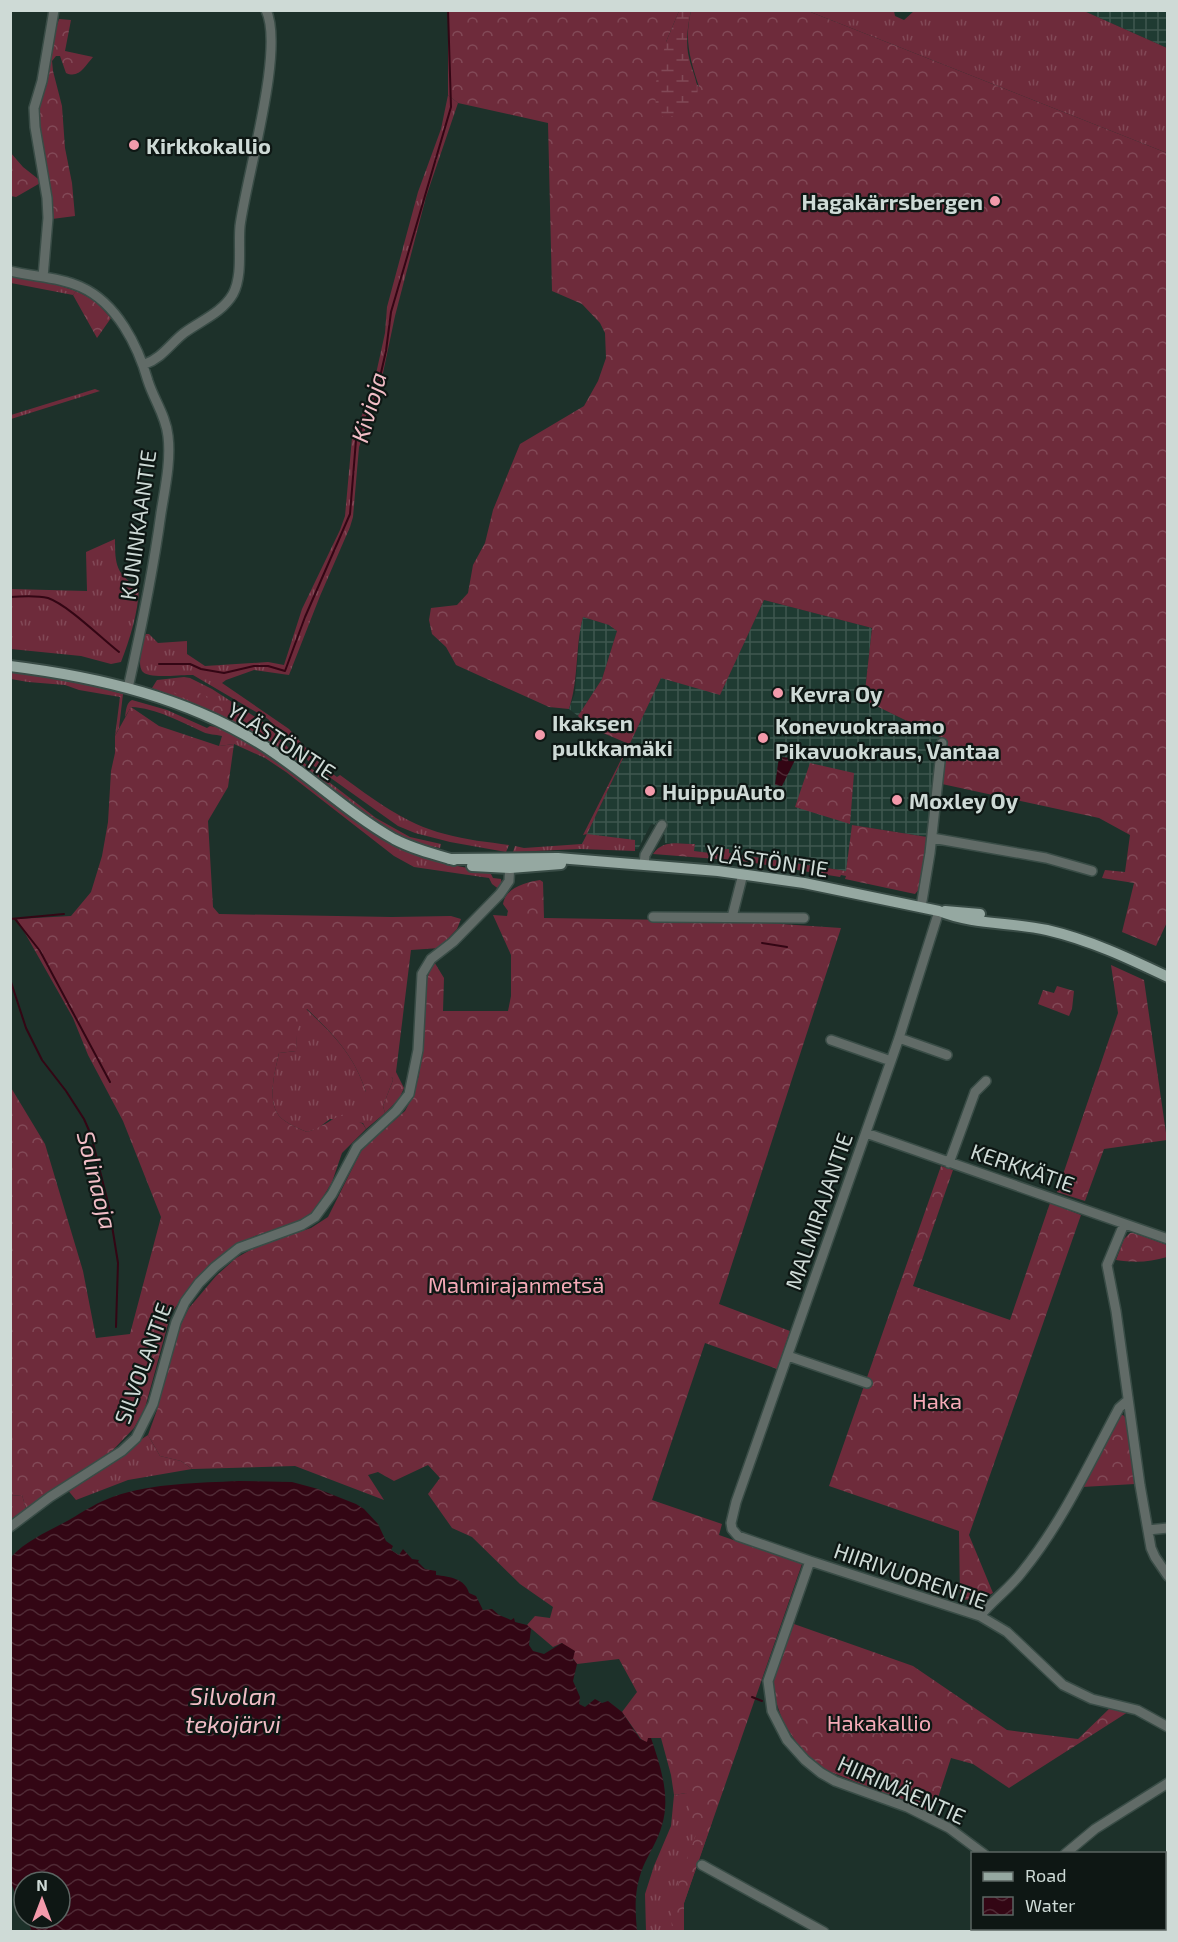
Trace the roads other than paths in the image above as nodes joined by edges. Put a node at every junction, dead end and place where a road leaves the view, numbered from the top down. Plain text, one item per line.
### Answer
1 (54, 10) edge
2 (266, 10) edge
3 (10, 271) edge
4 (43, 277) junction
5 (145, 364) junction
6 (10, 666) edge
7 (128, 688) junction
8 (942, 743) dead end
9 (662, 825) dead end
10 (932, 838) junction
11 (510, 864) junction
12 (644, 865) junction
13 (1092, 871) dead end
14 (744, 874) junction
15 (921, 907) junction
16 (939, 911) junction
17 (653, 917) dead end
18 (732, 917) junction
19 (804, 918) dead end
20 (1167, 977) edge
21 (899, 1038) junction
22 (831, 1040) dead end
23 (947, 1054) dead end
24 (891, 1061) junction
25 (986, 1081) dead end
26 (866, 1133) junction
27 (950, 1162) junction
28 (1124, 1224) junction
29 (1167, 1239) edge
30 (788, 1356) junction
31 (867, 1383) dead end
32 (1128, 1400) junction
33 (731, 1523) joint
34 (10, 1527) edge
35 (1167, 1528) edge
36 (1148, 1530) junction
37 (810, 1562) junction
38 (1167, 1576) edge
39 (980, 1616) junction
40 (1167, 1727) edge
41 (1167, 1783) edge
42 (982, 1852) edge
43 (1067, 1852) edge
44 (702, 1865) dead end
45 (824, 1932) edge

1 - 4 street
2 - 5 street
3 - 4 street, KUNINKAANTIE
4 - 5 street, KUNINKAANTIE
5 - 7 street, KUNINKAANTIE
6 - 7 main road, YLÄSTÖNTIE
7 - 11 main road, YLÄSTÖNTIE
8 - 10 street
9 - 12 street
10 - 13 street
10 - 15 street
11 - 12 main road, YLÄSTÖNTIE
11 - 34 street, SILVOLANTIE
12 - 14 main road, YLÄSTÖNTIE
14 - 15 main road, YLÄSTÖNTIE
14 - 18 street
15 - 16 main road, YLÄSTÖNTIE
16 - 20 main road, YLÄSTÖNTIE
16 - 21 street, MALMIRAJANTIE
17 - 18 street
18 - 19 street
21 - 23 street
21 - 24 street, MALMIRAJANTIE
22 - 24 street
24 - 26 street, MALMIRAJANTIE
25 - 27 street
26 - 27 street, KERKKÄTIE
26 - 30 street, MALMIRAJANTIE
27 - 28 street, KERKKÄTIE
28 - 29 street, KERKKÄTIE
28 - 32 street
30 - 31 street
30 - 33 street, MALMIRAJANTIE
32 - 36 street
32 - 39 street
33 - 37 street, HIIRIVUORENTIE
35 - 36 street
36 - 38 street
37 - 39 street, HIIRIVUORENTIE
37 - 42 street, HIIRIMÄENTIE
39 - 40 street, HIIRIVUORENTIE
41 - 43 street
44 - 45 street

